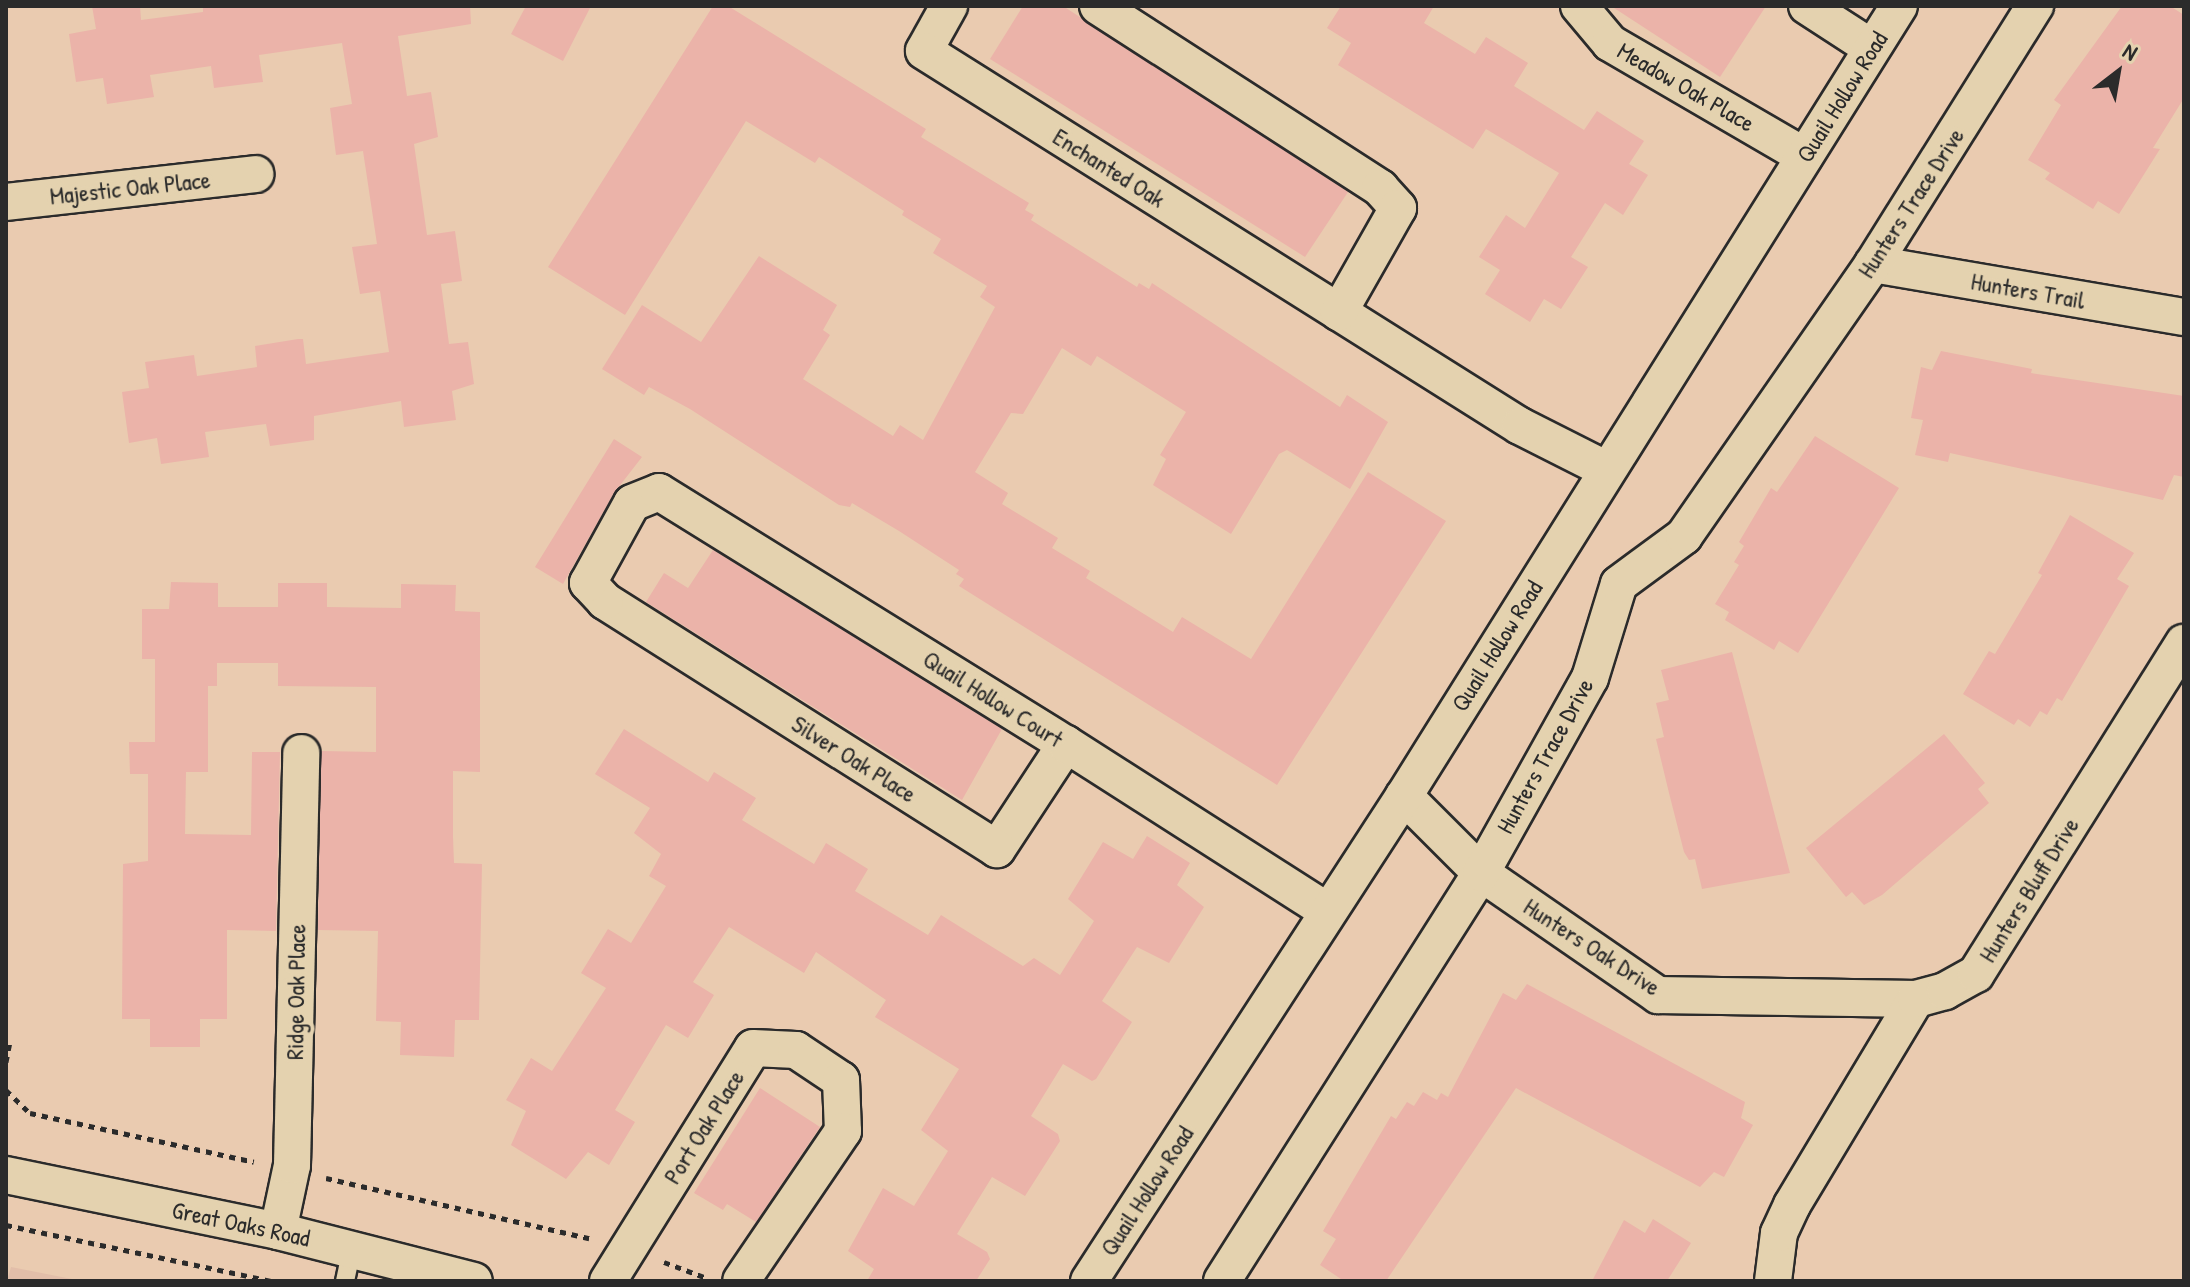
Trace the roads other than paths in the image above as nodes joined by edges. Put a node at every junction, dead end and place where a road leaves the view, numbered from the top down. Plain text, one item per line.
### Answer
1 (949, 6) edge
2 (1098, 6) edge
3 (1579, 6) edge
4 (1807, 6) edge
5 (1899, 6) edge
6 (2035, 6) edge
7 (1872, 48) junction
8 (1804, 156) junction
9 (255, 174) dead end
10 (6, 202) edge
11 (1873, 264) junction
12 (1339, 312) junction
13 (2184, 317) edge
14 (1607, 470) junction
15 (605, 601) joint
16 (2184, 643) edge
17 (1066, 744) junction
18 (301, 753) dead end
19 (1404, 796) junction
20 (1481, 873) junction
21 (1326, 910) junction
22 (1916, 999) junction
23 (6, 1175) edge
24 (278, 1231) junction
25 (348, 1264) edge
26 (617, 1266) edge
27 (474, 1281) edge
28 (741, 1281) edge
29 (1089, 1281) edge
30 (1222, 1281) edge
31 (1773, 1281) edge

1 - 12 street, Enchanted Oak
2 - 12 street
3 - 8 street, Meadow Oak Place
4 - 7 street
5 - 7 street, Quail Hollow Road
6 - 11 street, Hunters Trace Drive
7 - 8 street, Quail Hollow Road
8 - 14 street, Quail Hollow Road
9 - 10 street, Majestic Oak Place
11 - 13 street, Hunters Trail
11 - 20 street, Hunters Trace Drive
12 - 14 street, Enchanted Oak
14 - 19 street, Quail Hollow Road
15 - 17 street, Silver Oak Place
15 - 17 street, Quail Hollow Court
16 - 22 street, Hunters Bluff Drive
17 - 21 street, Quail Hollow Court
18 - 24 street, Ridge Oak Place
19 - 20 street, Hunters Oak Drive
19 - 21 street, Quail Hollow Road
20 - 22 street, Hunters Oak Drive
20 - 30 street, Hunters Trace Drive
21 - 29 street, Quail Hollow Road
22 - 31 street
23 - 24 street, Great Oaks Road
24 - 25 street, Great Oaks Road
25 - 27 street, Great Oaks Road
26 - 28 street, Port Oak Place

